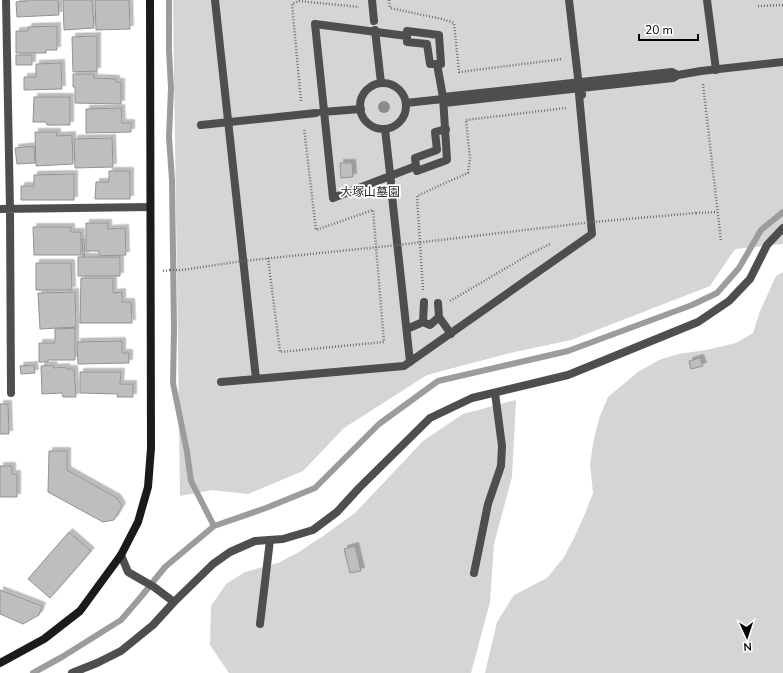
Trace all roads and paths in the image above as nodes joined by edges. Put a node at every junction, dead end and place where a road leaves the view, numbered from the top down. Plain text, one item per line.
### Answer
1 (6, 0) edge
2 (150, 0) edge
3 (215, 0) edge
4 (372, 0) edge
5 (389, 0) edge
6 (569, 0) edge
7 (707, 0) edge
8 (783, 5) edge
9 (758, 6) dead end
10 (374, 21) dead end
11 (375, 31) junction
12 (407, 36) junction
13 (575, 58) junction
14 (783, 62) edge
15 (437, 64) junction
16 (716, 70) junction
17 (702, 71) junction
18 (578, 78) dead end
19 (627, 80) junction
20 (380, 83) junction
21 (581, 88) junction
22 (531, 90) junction
23 (4, 91) edge
24 (443, 100) junction
25 (406, 103) junction
26 (580, 107) junction
27 (360, 109) junction
28 (321, 113) junction
29 (228, 123) junction
30 (201, 125) dead end
31 (386, 129) junction
32 (446, 129) junction
33 (416, 166) junction
34 (391, 179) junction
35 (392, 196) dead end
36 (150, 207) junction
37 (0, 209) edge
38 (10, 209) junction
39 (717, 212) junction
40 (573, 225) junction
41 (783, 228) edge
42 (573, 229) dead end
43 (721, 241) dead end
44 (555, 242) dead end
45 (398, 245) junction
46 (243, 261) junction
47 (170, 270) dead end
48 (424, 302) joint
49 (438, 303) joint
50 (439, 317) junction
51 (423, 322) junction
52 (407, 329) junction
53 (450, 334) junction
54 (410, 362) junction
55 (256, 379) junction
56 (221, 382) dead end
57 (495, 393) junction
58 (11, 394) dead end
59 (270, 540) junction
60 (120, 555) junction
61 (474, 573) dead end
62 (174, 602) junction
63 (260, 624) dead end
64 (0, 663) edge
65 (72, 673) edge

1 - 23 street
2 - 36 street
3 - 29 street
4 - 10 street
5 - 13 path
6 - 13 street
7 - 16 street
8 - 9 path
11 - 12 street
11 - 20 street
11 - 28 street
12 - 15 street
12 - 15 street
13 - 18 street
14 - 16 street
15 - 24 street
16 - 17 street
17 - 19 street
17 - 39 path
19 - 21 street
19 - 22 street
20 - 25 street
20 - 27 street
21 - 22 street
21 - 26 street
22 - 24 street
23 - 38 street
24 - 25 street
24 - 32 street
25 - 31 street
26 - 48 path
26 - 53 street
27 - 28 street
27 - 31 street
28 - 29 street
28 - 34 street
29 - 30 street
29 - 46 street
31 - 34 street
32 - 33 street
32 - 33 street
33 - 34 street
35 - 45 street
36 - 38 street
36 - 60 street
37 - 38 street
38 - 58 street
39 - 40 path, bridge
39 - 43 path
40 - 42 path
40 - 45 path, bridge
41 - 57 street
44 - 49 path
45 - 46 path, bridge
45 - 52 street
46 - 47 path, bridge
46 - 55 street
48 - 51 street
49 - 50 street
50 - 51 street
50 - 53 street
51 - 52 street
52 - 54 street
53 - 54 street
54 - 55 street
55 - 56 street
57 - 59 street
57 - 61 street
59 - 62 street
59 - 63 street
60 - 62 street
60 - 64 street
62 - 65 street

